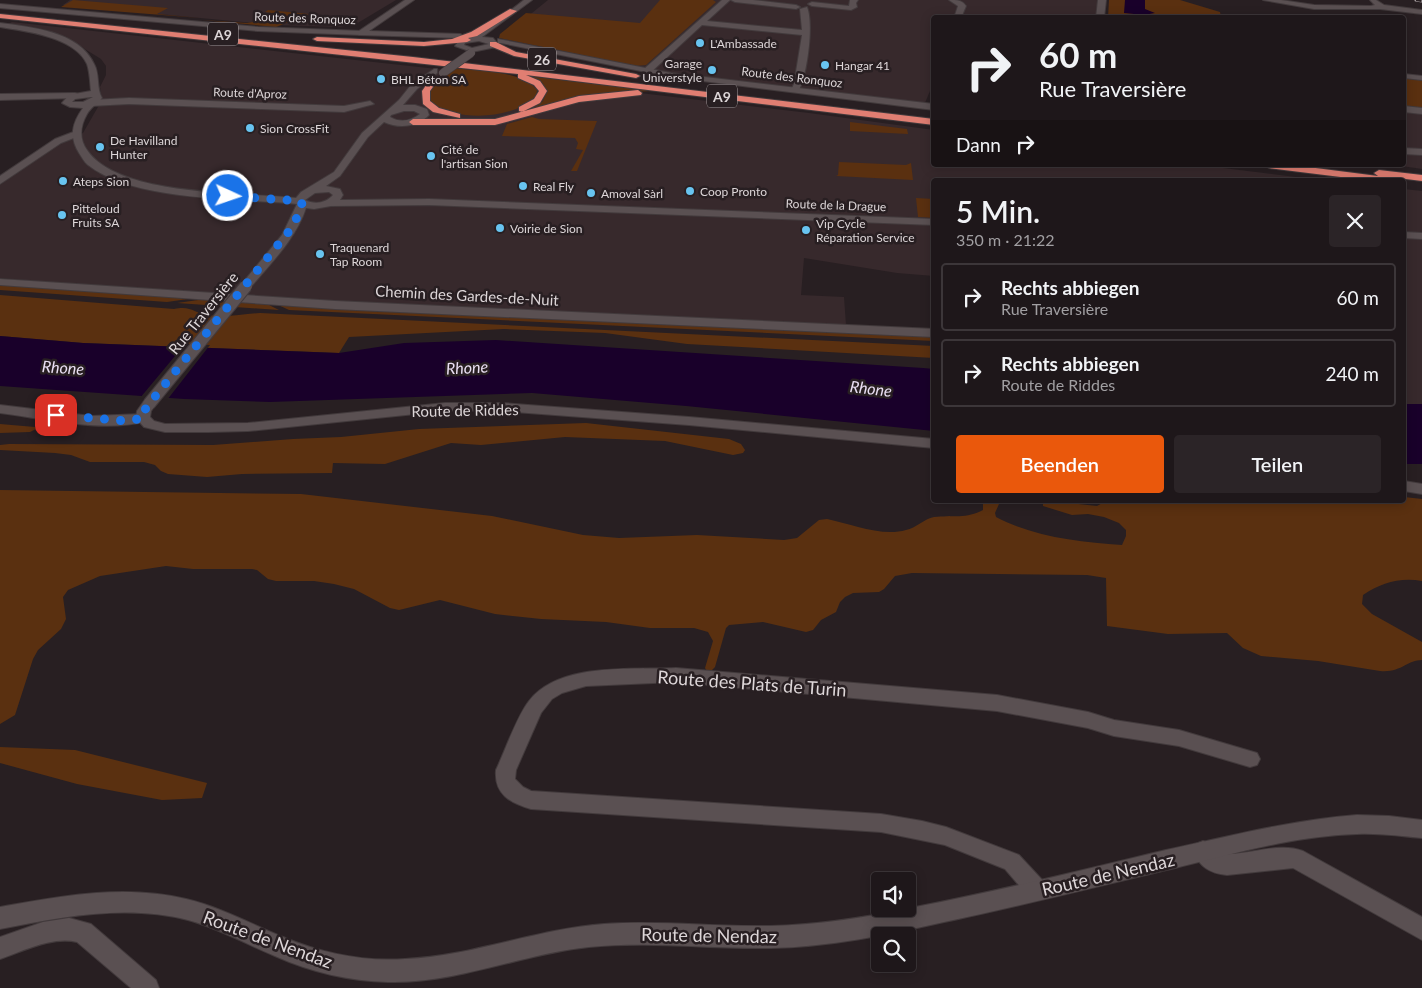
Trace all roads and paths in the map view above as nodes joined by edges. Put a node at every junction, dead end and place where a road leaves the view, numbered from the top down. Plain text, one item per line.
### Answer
1 (410, 0) edge
2 (528, 0) edge
3 (537, 0) edge
4 (726, 0) edge
5 (734, 0) edge
6 (854, 0) edge
7 (953, 0) edge
8 (1102, 0) edge
9 (1267, 0) edge
10 (1373, 1) dead end
11 (806, 5) edge
12 (0, 6) edge
13 (1382, 7) junction
14 (513, 11) junction
15 (0, 12) edge
16 (1422, 12) edge
17 (958, 15) edge
18 (1100, 15) edge
19 (0, 16) edge
20 (700, 23) junction
21 (0, 25) edge
22 (204, 32) junction
23 (362, 33) junction
24 (805, 33) junction
25 (466, 38) junction
26 (390, 42) junction
27 (495, 42) junction
28 (459, 49) junction
29 (480, 50) junction
30 (413, 59) junction
31 (647, 71) junction
32 (437, 75) junction
33 (1406, 76) edge
34 (1422, 78) edge
35 (93, 81) junction
36 (795, 90) junction
37 (751, 94) junction
38 (77, 96) junction
39 (0, 97) edge
40 (730, 97) junction
41 (36, 98) junction
42 (94, 99) junction
43 (68, 104) junction
44 (370, 104) dead end
45 (931, 107) edge
46 (1406, 109) edge
47 (426, 111) junction
48 (1422, 111) edge
49 (388, 114) junction
50 (80, 115) junction
51 (488, 117) junction
52 (931, 117) edge
53 (409, 122) junction
54 (931, 122) edge
55 (76, 134) junction
56 (358, 145) junction
57 (1406, 151) edge
58 (1422, 152) edge
59 (1285, 167) edge
60 (1330, 167) edge
61 (338, 174) junction
62 (1373, 178) edge
63 (1422, 178) edge
64 (0, 181) edge
65 (1406, 182) edge
66 (1422, 184) edge
67 (311, 191) junction
68 (190, 192) junction
69 (336, 192) junction
70 (301, 202) junction
71 (408, 202) junction
72 (327, 204) junction
73 (931, 222) edge
74 (290, 230) junction
75 (1406, 235) edge
76 (1422, 236) edge
77 (0, 282) edge
78 (931, 333) edge
79 (0, 409) edge
80 (143, 418) junction
81 (931, 444) edge
82 (1406, 486) edge
83 (1422, 488) edge
84 (1250, 759) dead end
85 (1422, 829) edge
86 (1203, 851) junction
87 (1036, 890) junction
88 (0, 918) edge
89 (1422, 928) edge
90 (0, 948) edge
91 (148, 988) edge

1 - 23 street
2 - 14 street
3 - 27 street
4 - 20 street
5 - 11 street
6 - 11 street
7 - 17 street
8 - 18 street
9 - 13 street
10 - 13 street
11 - 24 street
12 - 23 street, Route des Ronquoz
13 - 16 street
14 - 25 street
14 - 26 highway
15 - 22 highway, A9
19 - 30 highway, A9
20 - 24 street
20 - 31 street
21 - 35 street
22 - 26 highway
22 - 37 highway, A9
23 - 25 street, Route des Ronquoz
24 - 36 street
25 - 26 highway
25 - 27 street
25 - 28 street
27 - 29 street
27 - 31 street, Route des Ronquoz
27 - 37 highway, 26
28 - 29 street
28 - 32 street
29 - 32 street, bridge
30 - 40 highway, A9
30 - 51 highway, 26
31 - 36 street, Route des Ronquoz
32 - 47 street
32 - 49 street
32 - 51 highway
33 - 34 street
35 - 38 street
35 - 42 street
36 - 45 street, Route des Ronquoz
37 - 52 highway, A9
38 - 41 street
38 - 42 street
38 - 43 street
39 - 41 street
40 - 53 highway
40 - 54 highway, A9
41 - 43 street
42 - 43 street
42 - 44 street, Route d'Aproz
42 - 50 street
43 - 50 street
46 - 48 street
47 - 49 street
47 - 51 highway, 26
47 - 53 street
49 - 53 street
49 - 56 street
50 - 55 street
53 - 56 street
55 - 64 street
55 - 68 street
56 - 61 street
57 - 58 street
59 - 62 highway
60 - 63 highway
61 - 67 street
61 - 69 street
65 - 66 highway
67 - 68 street
67 - 69 street, Route de la Drague
67 - 70 street
68 - 70 street
69 - 71 street, Route de la Drague
69 - 72 street, Rue Traversière
70 - 72 street, Route de la Drague
70 - 74 street, Rue Traversière
71 - 72 street, Route de la Drague
71 - 73 street, Route de la Drague
72 - 74 street, Rue Traversière
74 - 80 street, Rue Traversière, bridge
75 - 76 street
77 - 78 street, Chemin des Gardes-de-Nuit
79 - 80 street
80 - 81 street, Route de Riddes
82 - 83 street
84 - 87 street, Route des Plats de Turin
85 - 86 street, Route de Nendaz
86 - 87 street, Route de Nendaz
86 - 89 street
87 - 88 street, Route de Nendaz
90 - 91 street

